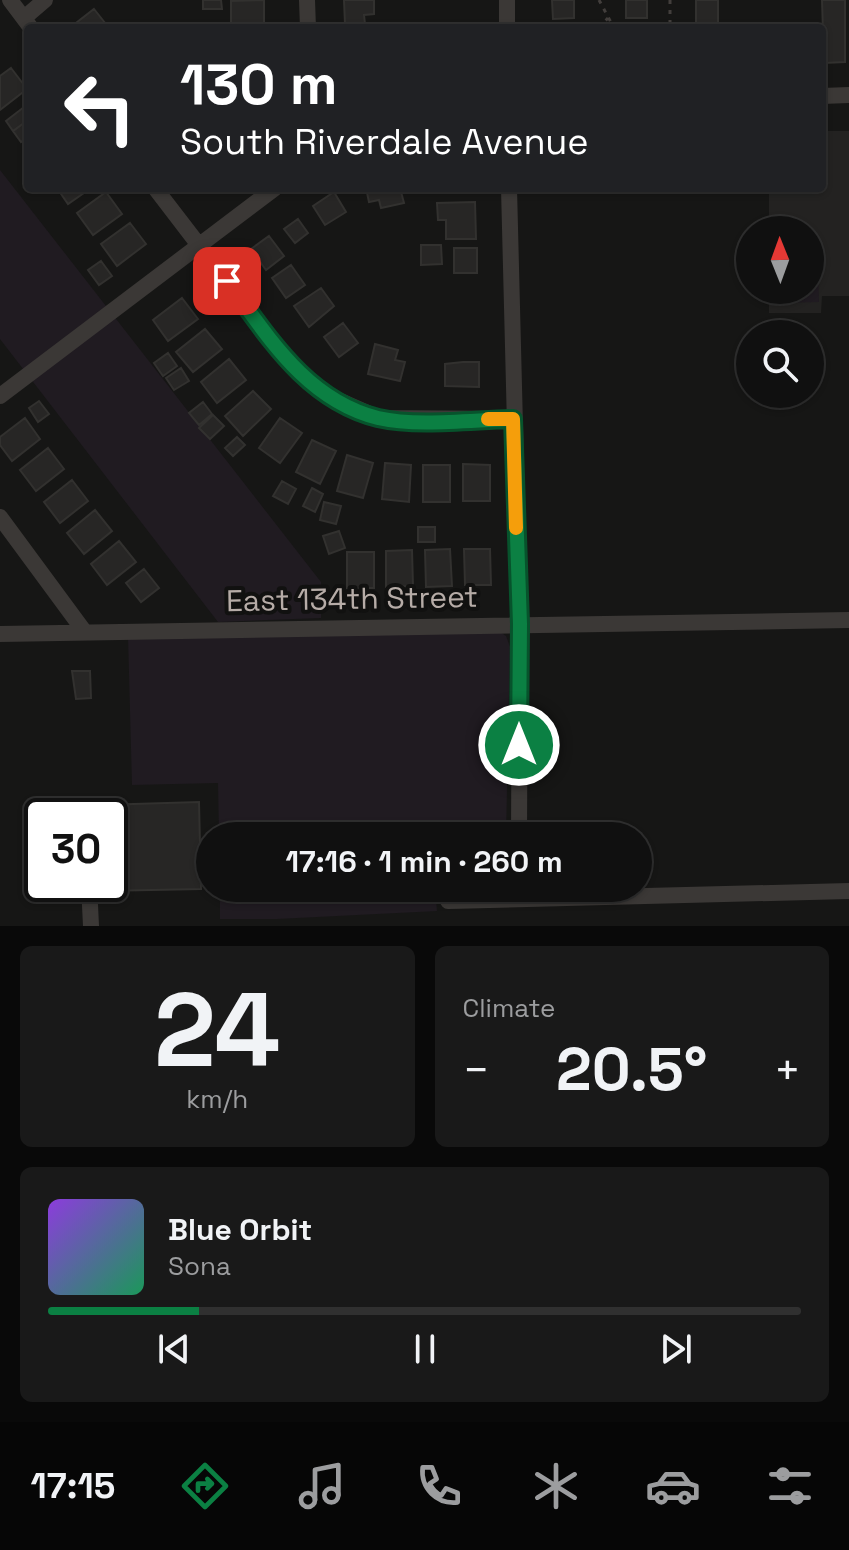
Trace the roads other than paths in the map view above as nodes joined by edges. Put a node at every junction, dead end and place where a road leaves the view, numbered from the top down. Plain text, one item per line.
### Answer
1 (10, 0) edge
2 (45, 0) edge
3 (307, 0) edge
4 (507, 0) edge
5 (28, 23) edge
6 (308, 24) edge
7 (507, 24) edge
8 (849, 95) edge
9 (826, 96) edge
10 (158, 192) edge
11 (270, 192) edge
12 (509, 192) edge
13 (199, 246) junction
14 (0, 396) edge
15 (513, 419) junction
16 (0, 517) edge
17 (849, 620) edge
18 (520, 624) junction
19 (84, 631) junction
20 (0, 634) edge
21 (519, 822) edge
22 (849, 891) edge
23 (652, 892) edge
24 (90, 902) edge
25 (91, 926) edge

1 - 5 street
2 - 5 street
3 - 6 street
4 - 7 street
8 - 9 street
10 - 13 street
11 - 13 street
12 - 15 street
13 - 14 street
13 - 15 street
15 - 18 street
16 - 19 street
17 - 18 street, East 134th Street
18 - 19 street, East 134th Street
18 - 21 street
19 - 20 street, East 134th Street
22 - 23 street
24 - 25 street

